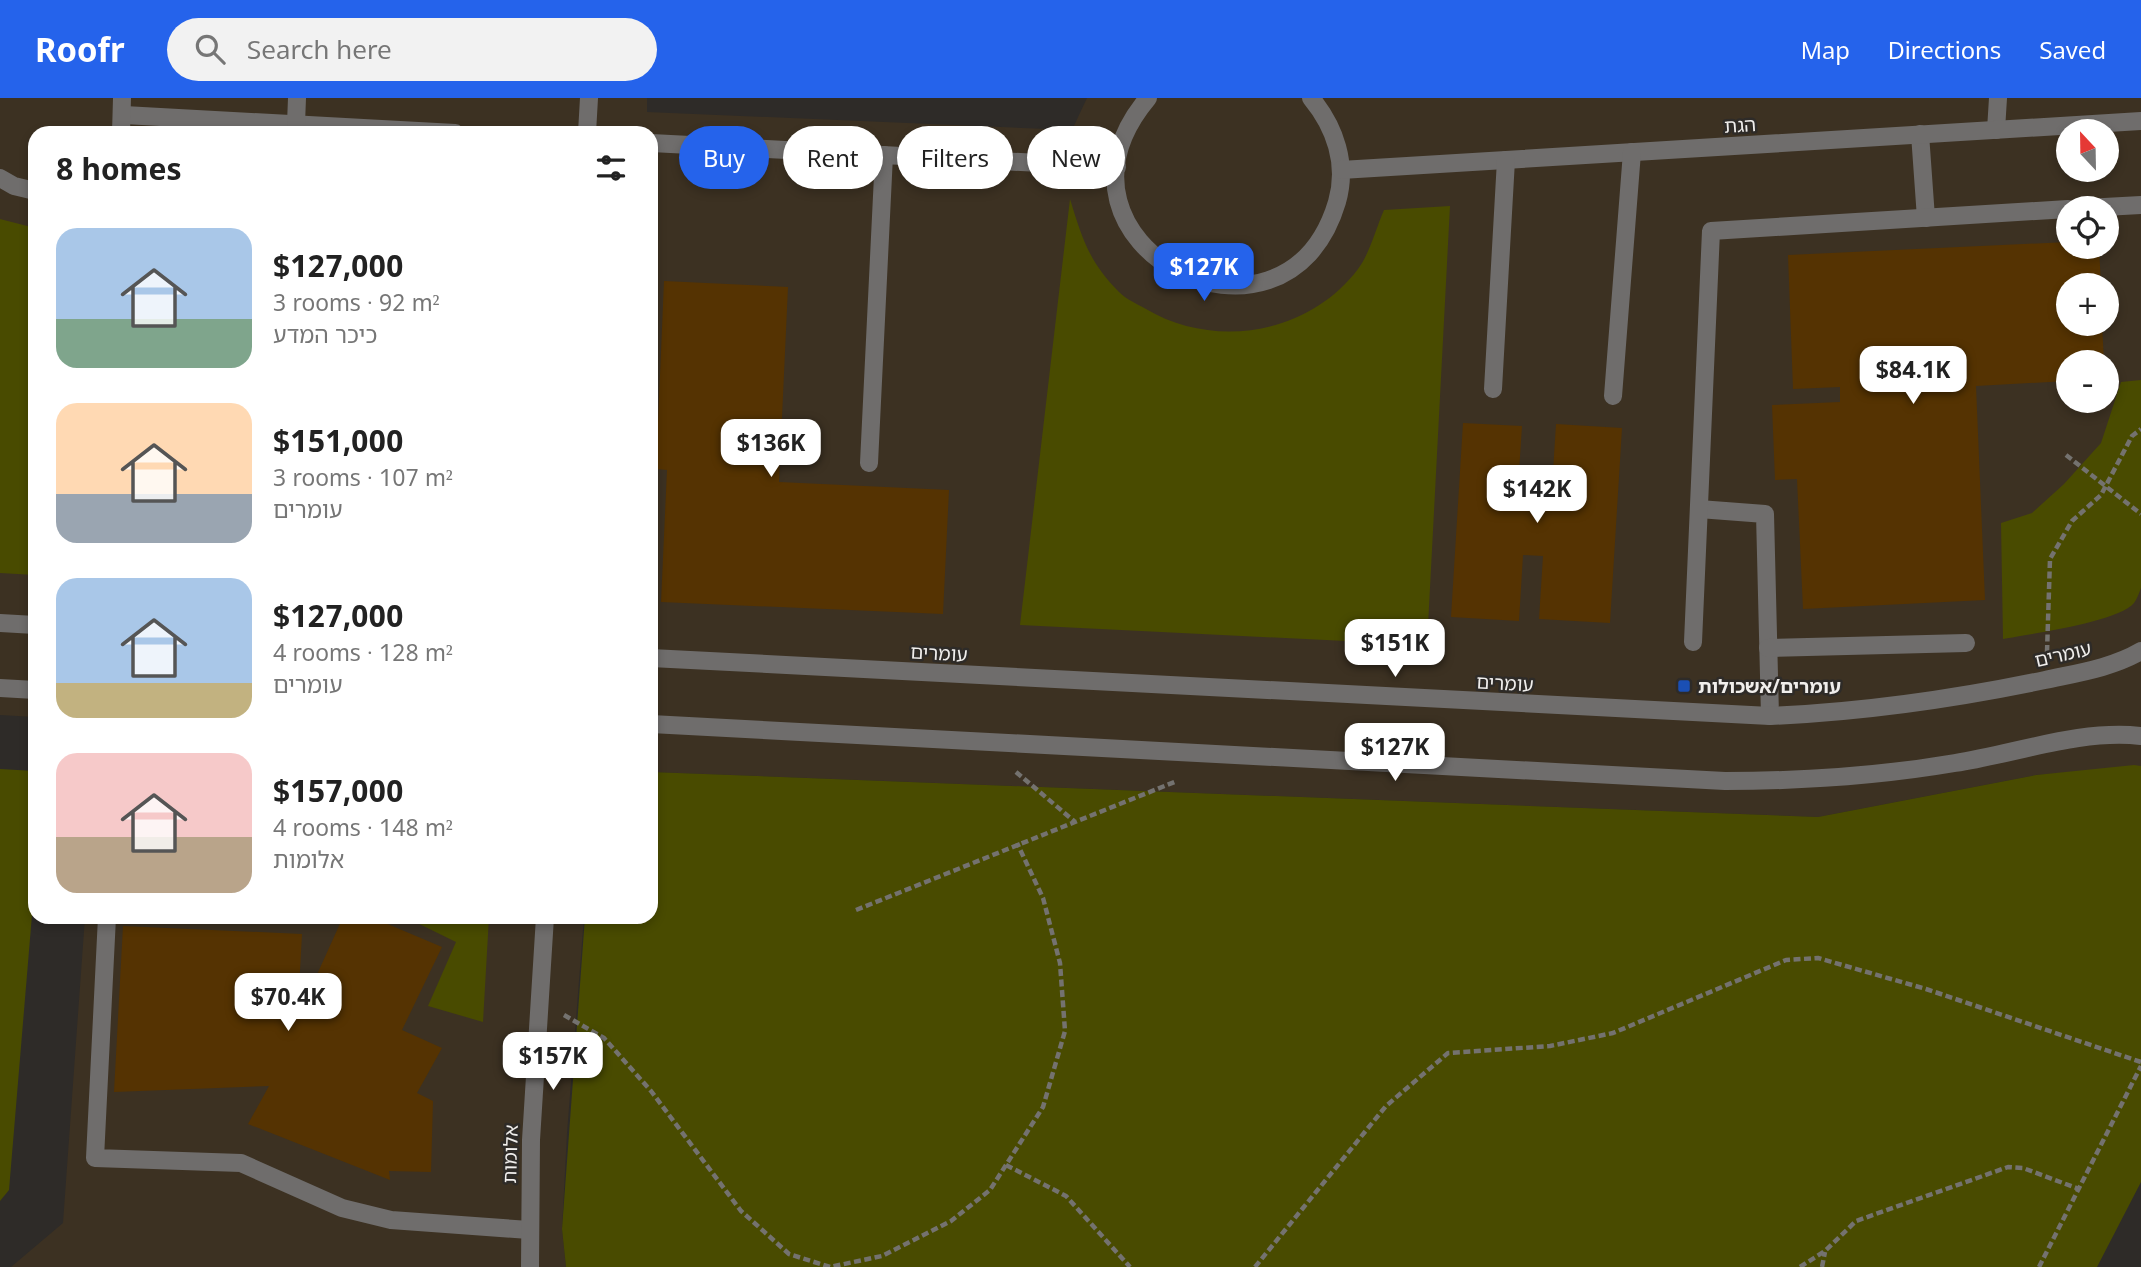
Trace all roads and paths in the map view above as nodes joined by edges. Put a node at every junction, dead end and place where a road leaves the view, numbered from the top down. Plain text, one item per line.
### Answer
1 (298, 98) edge
2 (589, 98) edge
3 (1148, 98) edge
4 (1311, 98) edge
5 (1998, 98) edge
6 (123, 106) edge
7 (2141, 121) edge
8 (296, 124) junction
9 (122, 126) edge
10 (331, 126) edge
11 (587, 126) edge
12 (1996, 130) junction
13 (1920, 134) junction
14 (1125, 135) edge
15 (658, 143) edge
16 (1632, 152) junction
17 (884, 155) junction
18 (1506, 160) junction
19 (1027, 162) edge
20 (1341, 170) junction
21 (0, 178) edge
22 (28, 189) edge
23 (1118, 189) edge
24 (2141, 205) edge
25 (2119, 206) edge
26 (2056, 210) edge
27 (1926, 218) junction
28 (1493, 389) dead end
29 (1613, 396) dead end
30 (2141, 429) edge
31 (2066, 454) dead end
32 (869, 463) dead end
33 (2107, 485) junction
34 (1699, 509) junction
35 (2141, 514) edge
36 (0, 623) edge
37 (28, 625) edge
38 (1693, 642) dead end
39 (1966, 643) dead end
40 (1768, 648) junction
41 (2141, 651) edge
42 (658, 658) edge
43 (2046, 679) junction
44 (0, 688) edge
45 (28, 690) edge
46 (1770, 716) junction
47 (658, 724) edge
48 (2141, 736) edge
49 (979, 741) junction
50 (1189, 776) dead end
51 (1074, 821) junction
52 (1017, 843) junction
53 (856, 910) dead end
54 (107, 924) edge
55 (544, 924) edge
56 (539, 1000) junction
57 (2141, 1064) edge
58 (1006, 1165) junction
59 (2079, 1189) junction
60 (529, 1230) junction
61 (1825, 1251) junction
62 (530, 1267) edge
63 (1130, 1267) edge
64 (1255, 1267) edge
65 (1800, 1267) edge
66 (1822, 1267) edge
67 (2039, 1267) edge

1 - 8 street
2 - 11 street
3 - 14 street
4 - 20 street
5 - 12 street
6 - 8 street
6 - 9 street
7 - 12 street, הגת
8 - 10 street
12 - 13 street, הגת
13 - 16 street, הגת
13 - 27 street
15 - 17 street
16 - 18 street, הגת
16 - 29 street
17 - 19 street
17 - 32 street
18 - 20 street, הגת
18 - 28 street
20 - 23 street
21 - 22 street
24 - 25 street
26 - 27 street
27 - 34 street
30 - 33 path
31 - 33 path
33 - 35 path
33 - 43 path
34 - 38 street
34 - 40 street
36 - 37 street
39 - 40 street
40 - 46 street
41 - 43 street, עומרים
42 - 46 street, עומרים
43 - 46 street, עומרים
44 - 45 street
47 - 49 street
48 - 49 street
49 - 51 path
50 - 51 path
51 - 52 path
52 - 53 path
52 - 58 path
54 - 60 street
55 - 56 street, אלומות
56 - 58 path
56 - 60 street, אלומות
57 - 59 path
57 - 64 path
58 - 63 path
59 - 61 path
59 - 67 path
60 - 62 street, אלומות
61 - 65 path
61 - 66 path

